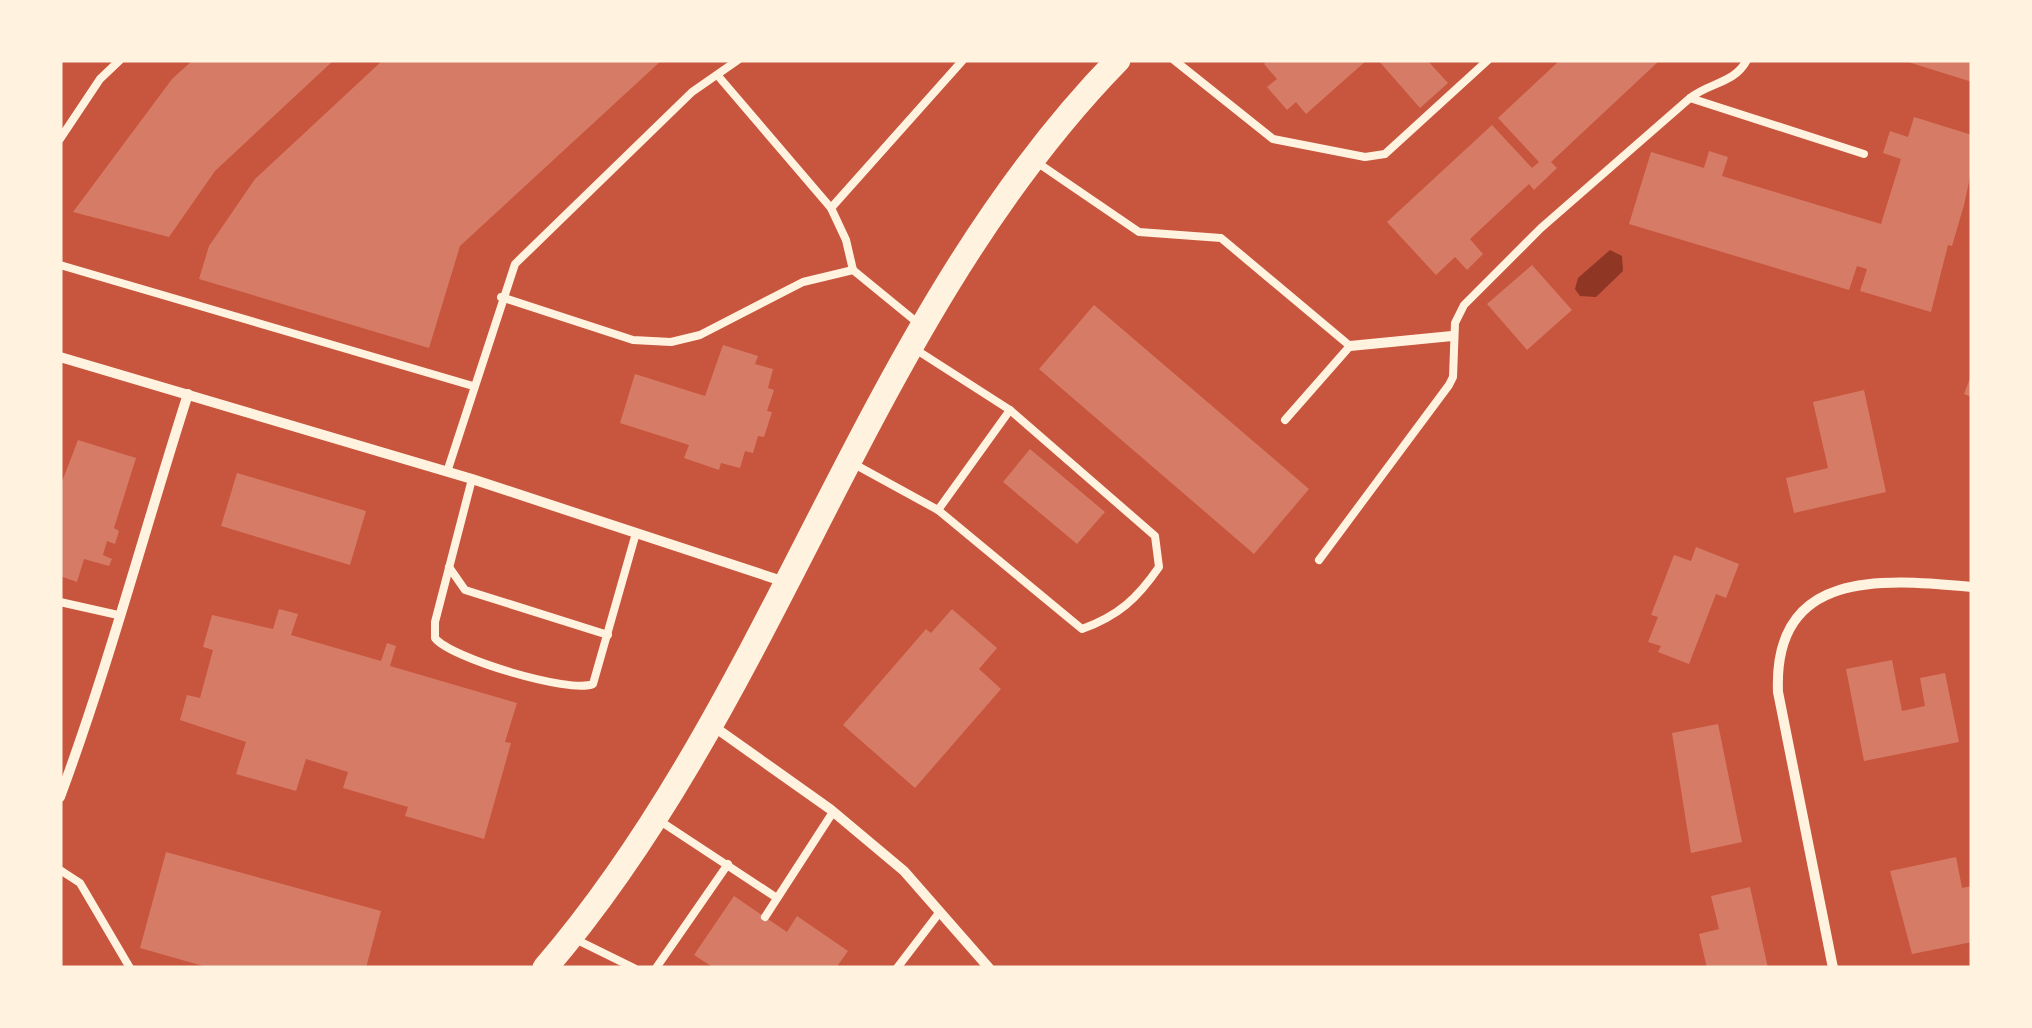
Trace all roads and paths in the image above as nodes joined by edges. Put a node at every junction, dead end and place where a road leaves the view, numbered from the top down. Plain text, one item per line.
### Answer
1 (120, 60) edge
2 (738, 60) edge
3 (963, 60) edge
4 (1118, 60) edge
5 (1174, 60) edge
6 (1488, 60) edge
7 (1747, 60) edge
8 (719, 77) junction
9 (1690, 98) junction
10 (60, 139) edge
11 (1864, 154) dead end
12 (1032, 160) junction
13 (831, 208) junction
14 (60, 265) edge
15 (853, 270) junction
16 (501, 297) junction
17 (1452, 336) junction
18 (917, 337) junction
19 (1350, 346) junction
20 (60, 357) edge
21 (473, 386) junction
22 (188, 394) junction
23 (1010, 410) junction
24 (1285, 420) dead end
25 (852, 463) junction
26 (447, 472) junction
27 (472, 479) junction
28 (938, 510) junction
29 (636, 533) junction
30 (1319, 560) dead end
31 (448, 567) junction
32 (789, 584) junction
33 (1972, 587) edge
34 (60, 602) edge
35 (118, 616) junction
36 (608, 635) junction
37 (711, 724) junction
38 (60, 796) edge
39 (833, 812) junction
40 (655, 818) junction
41 (728, 864) junction
42 (60, 870) edge
43 (777, 898) junction
44 (939, 914) junction
45 (765, 916) dead end
46 (572, 937) junction
47 (130, 968) edge
48 (545, 968) edge
49 (634, 968) edge
50 (656, 968) edge
51 (897, 968) edge
52 (989, 968) edge
53 (1833, 968) edge

1 - 10 lane
2 - 8 lane
3 - 13 lane
4 - 12 main road
5 - 6 lane
7 - 9 lane
8 - 13 lane
8 - 16 lane
9 - 11 lane
9 - 17 lane
12 - 18 main road
12 - 19 lane
13 - 15 lane
14 - 21 lane
15 - 16 lane
15 - 18 lane
16 - 21 lane
17 - 19 street
17 - 30 lane
18 - 23 lane
18 - 25 main road
19 - 24 lane
20 - 22 street
21 - 26 lane
22 - 26 street
22 - 35 street
23 - 28 lane
23 - 28 lane
25 - 28 lane
25 - 32 main road
26 - 27 street
27 - 29 street
27 - 31 lane
29 - 32 street
29 - 36 lane
31 - 36 lane
31 - 36 lane
32 - 37 main road
33 - 53 street
34 - 35 lane
35 - 38 street
37 - 39 street
37 - 40 main road
39 - 43 lane
39 - 44 street
40 - 41 lane
40 - 46 main road
41 - 43 lane
41 - 50 lane
42 - 47 lane
43 - 45 lane
44 - 51 lane
44 - 52 street
46 - 48 main road
46 - 49 lane

